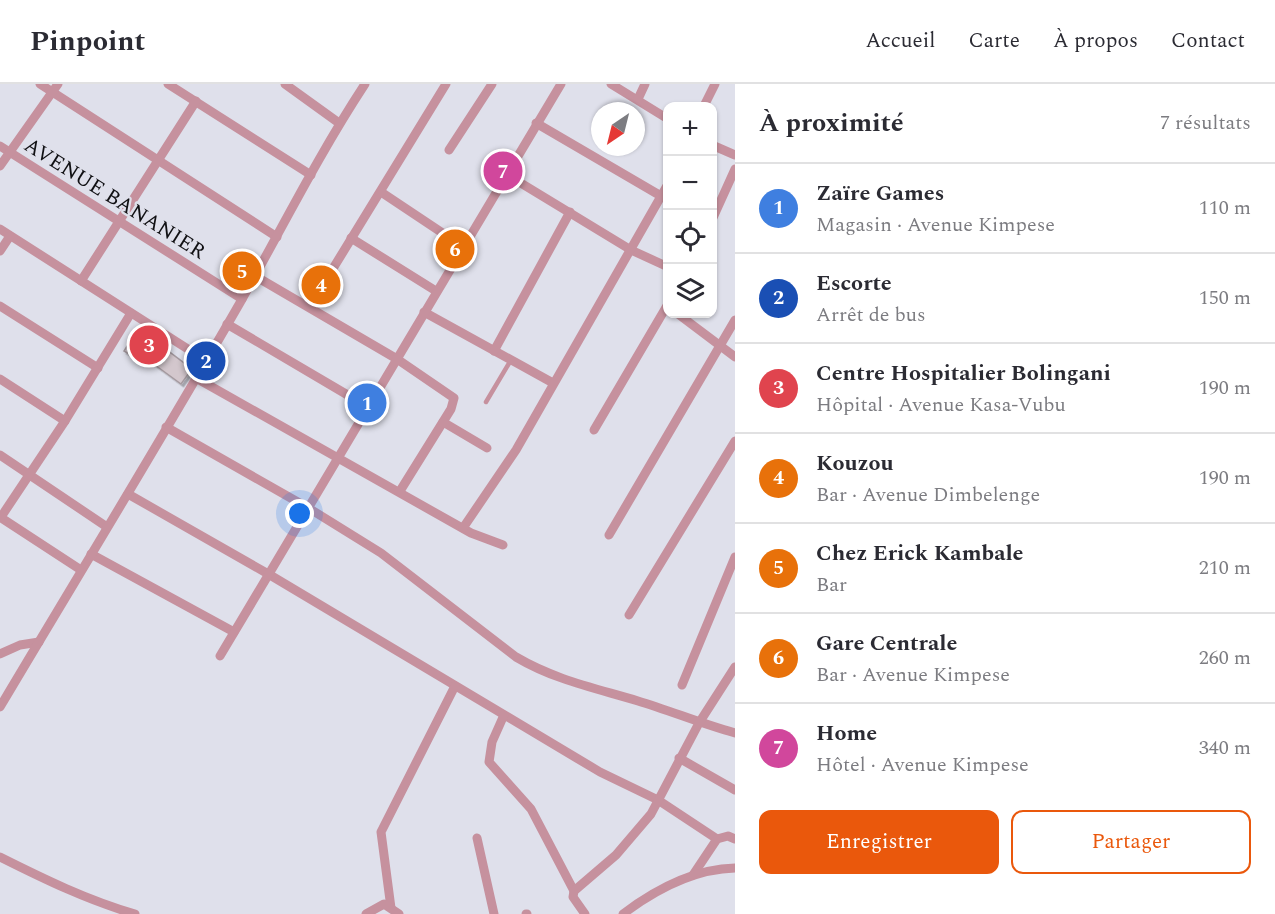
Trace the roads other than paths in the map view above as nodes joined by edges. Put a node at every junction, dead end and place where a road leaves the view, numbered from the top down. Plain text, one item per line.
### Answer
1 (40, 84) edge
2 (168, 84) edge
3 (285, 84) edge
4 (365, 84) edge
5 (446, 84) edge
6 (492, 84) edge
7 (561, 84) edge
8 (611, 84) edge
9 (645, 84) edge
10 (715, 84) edge
11 (55, 88) edge
12 (638, 99) junction
13 (196, 101) junction
14 (706, 102) edge
15 (663, 116) edge
16 (339, 123) junction
17 (536, 123) junction
18 (0, 146) edge
19 (717, 147) edge
20 (448, 150) dead end
21 (9, 152) junction
22 (735, 155) edge
23 (158, 160) junction
24 (0, 166) edge
25 (735, 169) edge
26 (506, 174) junction
27 (311, 175) junction
28 (381, 192) junction
29 (663, 193) edge
30 (661, 196) junction
31 (717, 210) edge
32 (570, 212) junction
33 (120, 222) junction
34 (0, 229) edge
35 (10, 236) junction
36 (277, 237) junction
37 (351, 238) junction
38 (462, 246) junction
39 (632, 250) junction
40 (0, 251) edge
41 (663, 265) edge
42 (255, 276) junction
43 (81, 281) junction
44 (436, 291) junction
45 (242, 299) junction
46 (0, 306) edge
47 (310, 306) junction
48 (424, 312) junction
49 (663, 312) edge
50 (131, 313) junction
51 (683, 318) edge
52 (735, 320) edge
53 (227, 324) junction
54 (719, 346) junction
55 (494, 351) junction
56 (735, 357) edge
57 (397, 359) junction
58 (205, 360) junction
59 (511, 360) junction
60 (98, 368) junction
61 (196, 378) junction
62 (0, 379) edge
63 (553, 383) junction
64 (486, 402) dead end
65 (368, 407) junction
66 (65, 421) junction
67 (443, 422) junction
68 (166, 427) junction
69 (594, 430) dead end
70 (735, 441) edge
71 (487, 448) dead end
72 (0, 455) edge
73 (340, 457) junction
74 (30, 475) junction
75 (400, 491) junction
76 (128, 494) junction
77 (310, 509) junction
78 (0, 517) edge
79 (107, 527) junction
80 (463, 528) junction
81 (609, 535) dead end
82 (502, 545) dead end
83 (91, 554) junction
84 (735, 557) edge
85 (81, 570) junction
86 (270, 575) junction
87 (629, 615) dead end
88 (234, 632) junction
89 (39, 642) junction
90 (0, 654) edge
91 (220, 656) dead end
92 (735, 667) edge
93 (682, 684) dead end
94 (455, 686) junction
95 (0, 706) edge
96 (504, 715) junction
97 (699, 723) junction
98 (735, 733) edge
99 (679, 758) junction
100 (735, 790) edge
101 (658, 800) junction
102 (477, 838) dead end
103 (717, 839) junction
104 (735, 839) edge
105 (0, 857) edge
106 (735, 868) edge
107 (693, 875) junction
108 (573, 893) junction
109 (395, 911) edge
110 (135, 914) edge
111 (366, 914) edge
112 (494, 914) edge
113 (585, 914) edge
114 (623, 914) edge

1 - 11 street
2 - 13 street
3 - 16 street
4 - 16 street
5 - 28 street
6 - 20 street
7 - 17 street
8 - 12 street
9 - 12 street
10 - 14 street
11 - 21 street
11 - 23 street
12 - 15 street
13 - 23 street
13 - 27 street
16 - 27 street
17 - 26 street
17 - 30 street
18 - 21 street, AVENUE BANANIER
19 - 22 street
21 - 24 street
21 - 33 street, AVENUE BANANIER
23 - 33 street
23 - 36 street
25 - 31 street
26 - 32 street
26 - 38 street
27 - 36 street
28 - 37 street
28 - 38 street
29 - 30 street
30 - 39 street
32 - 39 street
32 - 55 street
33 - 43 street
33 - 45 street, AVENUE BANANIER
34 - 35 street
35 - 40 street
35 - 43 street
36 - 42 street
37 - 44 street
37 - 47 street
38 - 44 street
39 - 41 street
39 - 63 street
42 - 45 street
42 - 47 street
43 - 50 street
44 - 48 street
45 - 53 street
46 - 60 street
47 - 57 street
48 - 55 street
48 - 57 street
49 - 69 street
50 - 58 street
50 - 60 street
51 - 54 street
52 - 54 street
53 - 58 street
53 - 65 street
54 - 56 street
54 - 81 street
55 - 59 street
57 - 65 street
57 - 67 street
58 - 61 street
59 - 63 street
59 - 64 lane
60 - 66 street
61 - 68 street
61 - 73 street
62 - 66 street
63 - 80 street
65 - 73 street
66 - 74 street
67 - 71 street
67 - 75 street
68 - 76 street
68 - 77 street
70 - 87 street
72 - 74 street
73 - 75 street
73 - 77 street
74 - 78 street
74 - 79 street
75 - 80 street
76 - 79 street
76 - 86 street
77 - 86 street
77 - 97 street
78 - 85 street
79 - 83 street
80 - 82 street
83 - 85 street
83 - 88 street
84 - 93 street
85 - 89 street
86 - 88 street
86 - 94 street
88 - 91 street
89 - 90 street
89 - 95 street
92 - 97 street
94 - 96 street
94 - 109 street
96 - 101 street
96 - 108 street
97 - 98 street
97 - 99 street
99 - 100 street
99 - 101 street
101 - 103 street
101 - 108 street
102 - 112 street
103 - 104 street
103 - 107 street
105 - 110 street
106 - 107 street
107 - 114 street
108 - 113 street
109 - 111 street

